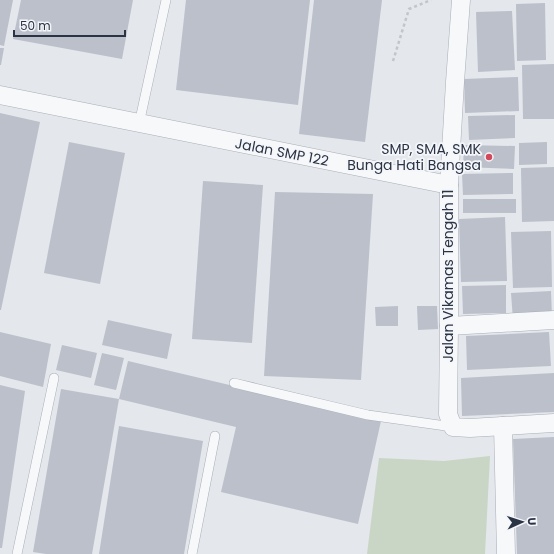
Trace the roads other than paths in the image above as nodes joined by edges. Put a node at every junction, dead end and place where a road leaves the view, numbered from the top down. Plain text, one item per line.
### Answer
1 (166, 0) edge
2 (461, 0) edge
3 (0, 95) edge
4 (139, 124) junction
5 (448, 185) junction
6 (554, 320) edge
7 (449, 326) junction
8 (54, 378) dead end
9 (234, 383) dead end
10 (554, 423) edge
11 (503, 426) junction
12 (453, 427) junction
13 (215, 436) dead end
14 (17, 554) edge
15 (192, 554) edge
16 (506, 554) edge

1 - 4 lane
2 - 5 street, Jalan Vikamas Tengah 11
3 - 4 street, Jalan SMP 122
4 - 5 street, Jalan SMP 122
5 - 7 street, Jalan Vikamas Tengah 11
6 - 7 street
7 - 12 street, Jalan Vikamas Tengah 11
8 - 14 lane
9 - 12 lane
10 - 11 street
11 - 12 street
11 - 16 street
13 - 15 lane

